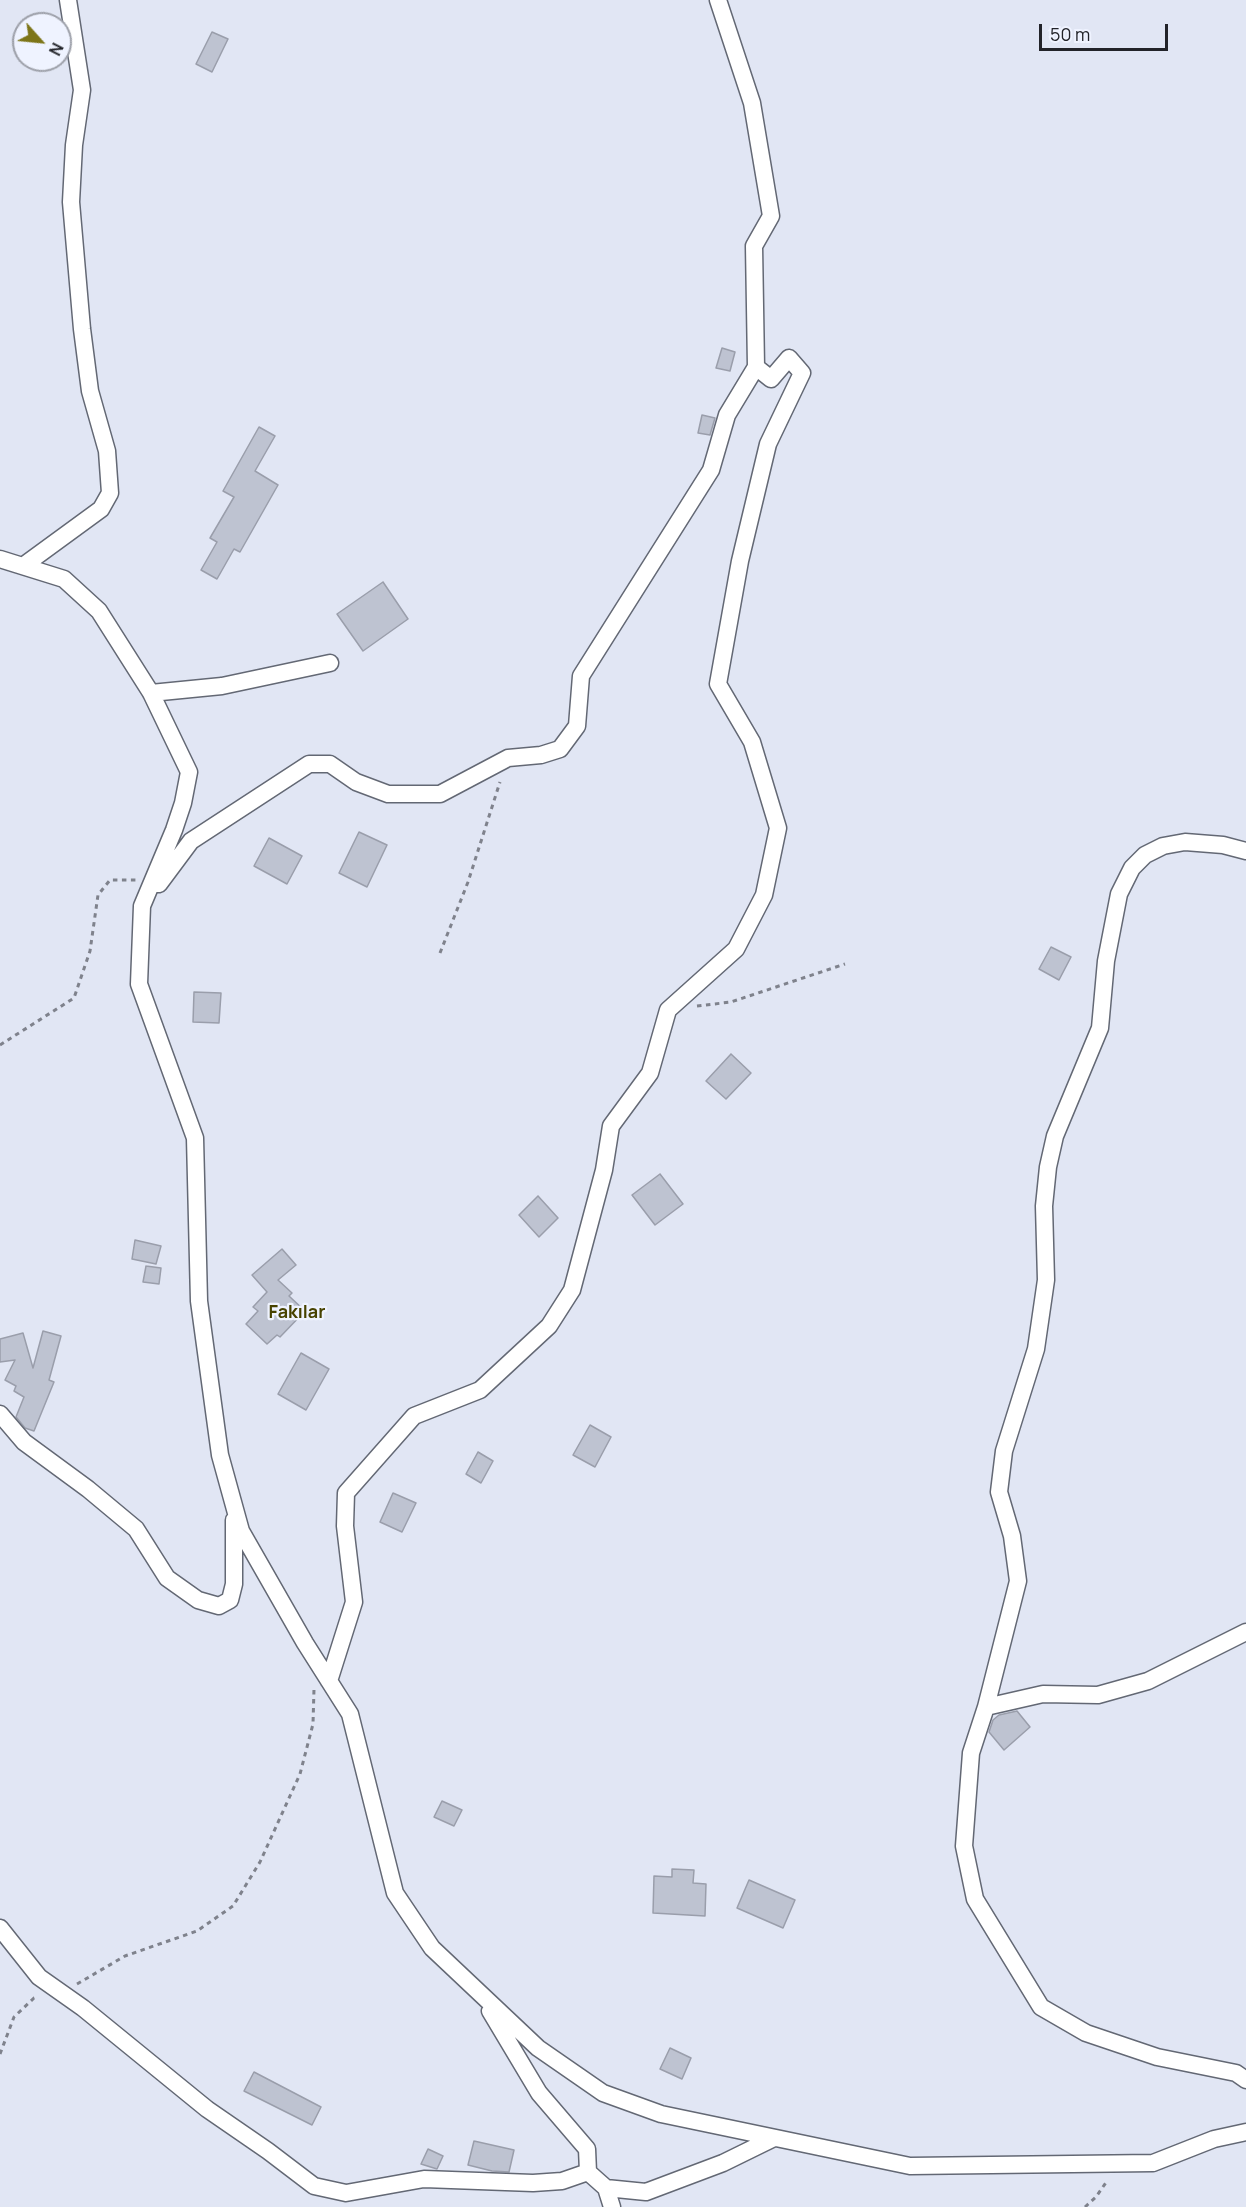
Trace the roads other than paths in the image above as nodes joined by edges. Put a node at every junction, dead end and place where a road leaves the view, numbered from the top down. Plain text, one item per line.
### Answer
1 (68, 0) edge
2 (718, 0) edge
3 (756, 367) junction
4 (0, 559) edge
5 (23, 566) junction
6 (330, 663) dead end
7 (151, 693) junction
8 (1246, 851) edge
9 (142, 906) junction
10 (0, 1414) edge
11 (234, 1508) junction
12 (1246, 1632) edge
13 (329, 1681) junction
14 (986, 1707) junction
15 (0, 1928) edge
16 (480, 1994) junction
17 (1246, 2080) edge
18 (1246, 2132) edge
19 (774, 2138) junction
20 (588, 2172) junction
21 (606, 2188) junction
22 (612, 2207) edge

1 - 5 street
2 - 3 street
3 - 9 street
3 - 13 street
4 - 5 street
5 - 7 street
6 - 7 street
7 - 9 street
8 - 14 street
9 - 11 street
10 - 11 street
11 - 13 street
12 - 14 street
13 - 16 street
14 - 17 street
15 - 20 street
16 - 19 street
16 - 20 street
18 - 19 street
19 - 21 street
20 - 21 street
21 - 22 street

